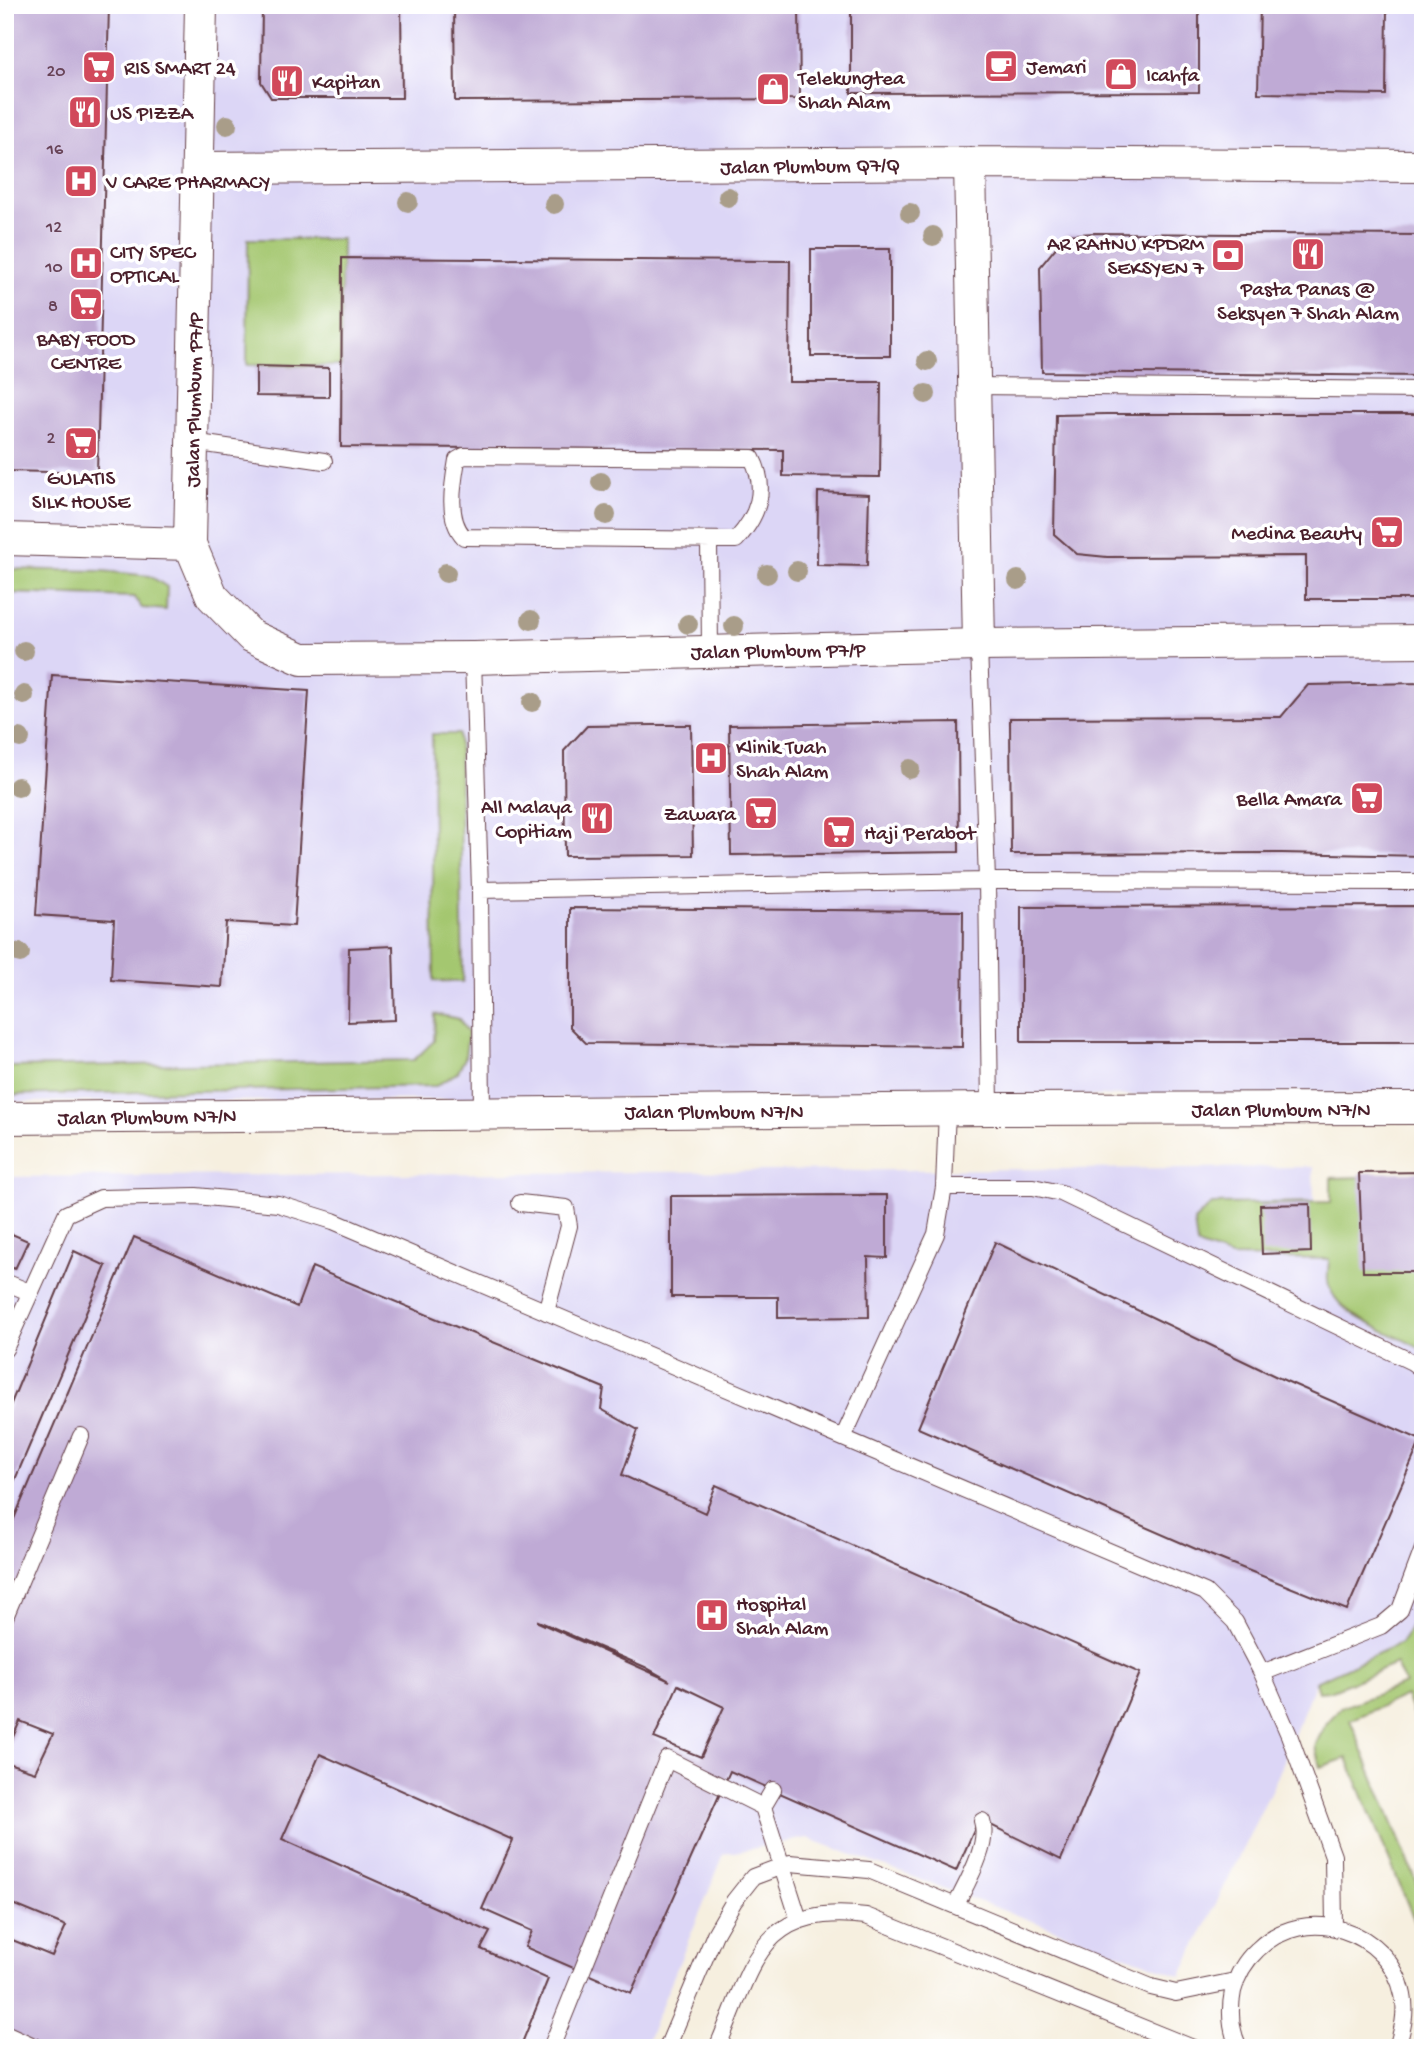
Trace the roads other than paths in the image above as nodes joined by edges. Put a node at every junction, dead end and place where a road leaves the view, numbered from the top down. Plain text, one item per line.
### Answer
1 (201, 5) edge
2 (970, 163) junction
3 (1423, 166) edge
4 (198, 168) junction
5 (972, 386) junction
6 (1423, 390) edge
7 (192, 442) junction
8 (324, 461) dead end
9 (5, 539) edge
10 (709, 541) junction
11 (190, 544) junction
12 (1423, 641) edge
13 (979, 645) junction
14 (710, 652) junction
15 (473, 658) junction
16 (987, 881) junction
17 (1423, 882) edge
18 (481, 890) junction
19 (1423, 1108) edge
20 (990, 1109) junction
21 (947, 1110) junction
22 (482, 1113) junction
23 (5, 1118) edge
24 (944, 1187) junction
25 (520, 1203) dead end
26 (5, 1282) edge
27 (29, 1292) junction
28 (546, 1312) junction
29 (5, 1349) edge
30 (1423, 1370) edge
31 (81, 1436) dead end
32 (843, 1438) junction
33 (1423, 1549) edge
34 (5, 1617) edge
35 (1262, 1673) junction
36 (774, 1790) dead end
37 (763, 1807) junction
38 (982, 1821) dead end
39 (783, 1865) junction
40 (956, 1905) junction
41 (799, 1920) junction
42 (1334, 1927) junction
43 (1235, 1981) junction
44 (5, 2033) edge
45 (38, 2048) edge
46 (551, 2048) edge
47 (667, 2048) edge
48 (717, 2048) edge
49 (1192, 2048) edge
50 (1239, 2048) edge
51 (1396, 2048) edge

1 - 4 street, Jalan Plumbum P7/P
2 - 3 street, Jalan Plumbum Q7/Q
2 - 4 street, Jalan Plumbum Q7/Q
2 - 5 street
4 - 7 street, Jalan Plumbum P7/P
5 - 6 lane
5 - 13 street
7 - 8 lane
7 - 11 street, Jalan Plumbum P7/P
9 - 11 street
10 - 10 lane
10 - 14 lane
11 - 15 street, Jalan Plumbum P7/P
12 - 13 street, Jalan Plumbum P7/P
13 - 14 street, Jalan Plumbum P7/P
13 - 16 lane
14 - 15 street, Jalan Plumbum P7/P
15 - 18 lane
16 - 17 lane
16 - 18 lane
16 - 20 lane
18 - 22 lane
19 - 20 street, Jalan Plumbum N7/N
20 - 21 street, Jalan Plumbum N7/N
21 - 22 street, Jalan Plumbum N7/N
21 - 24 lane
22 - 23 street, Jalan Plumbum N7/N
24 - 30 lane
24 - 32 lane
25 - 28 lane
26 - 27 lane
27 - 28 lane
27 - 29 lane
28 - 32 lane
31 - 34 lane
32 - 35 lane
33 - 35 lane
35 - 42 lane
36 - 37 lane
37 - 39 lane
37 - 46 lane
38 - 40 lane
39 - 40 lane
39 - 41 lane
39 - 47 lane
40 - 43 lane
41 - 48 lane
41 - 49 lane
42 - 43 lane
42 - 51 lane
43 - 50 lane
44 - 45 lane

